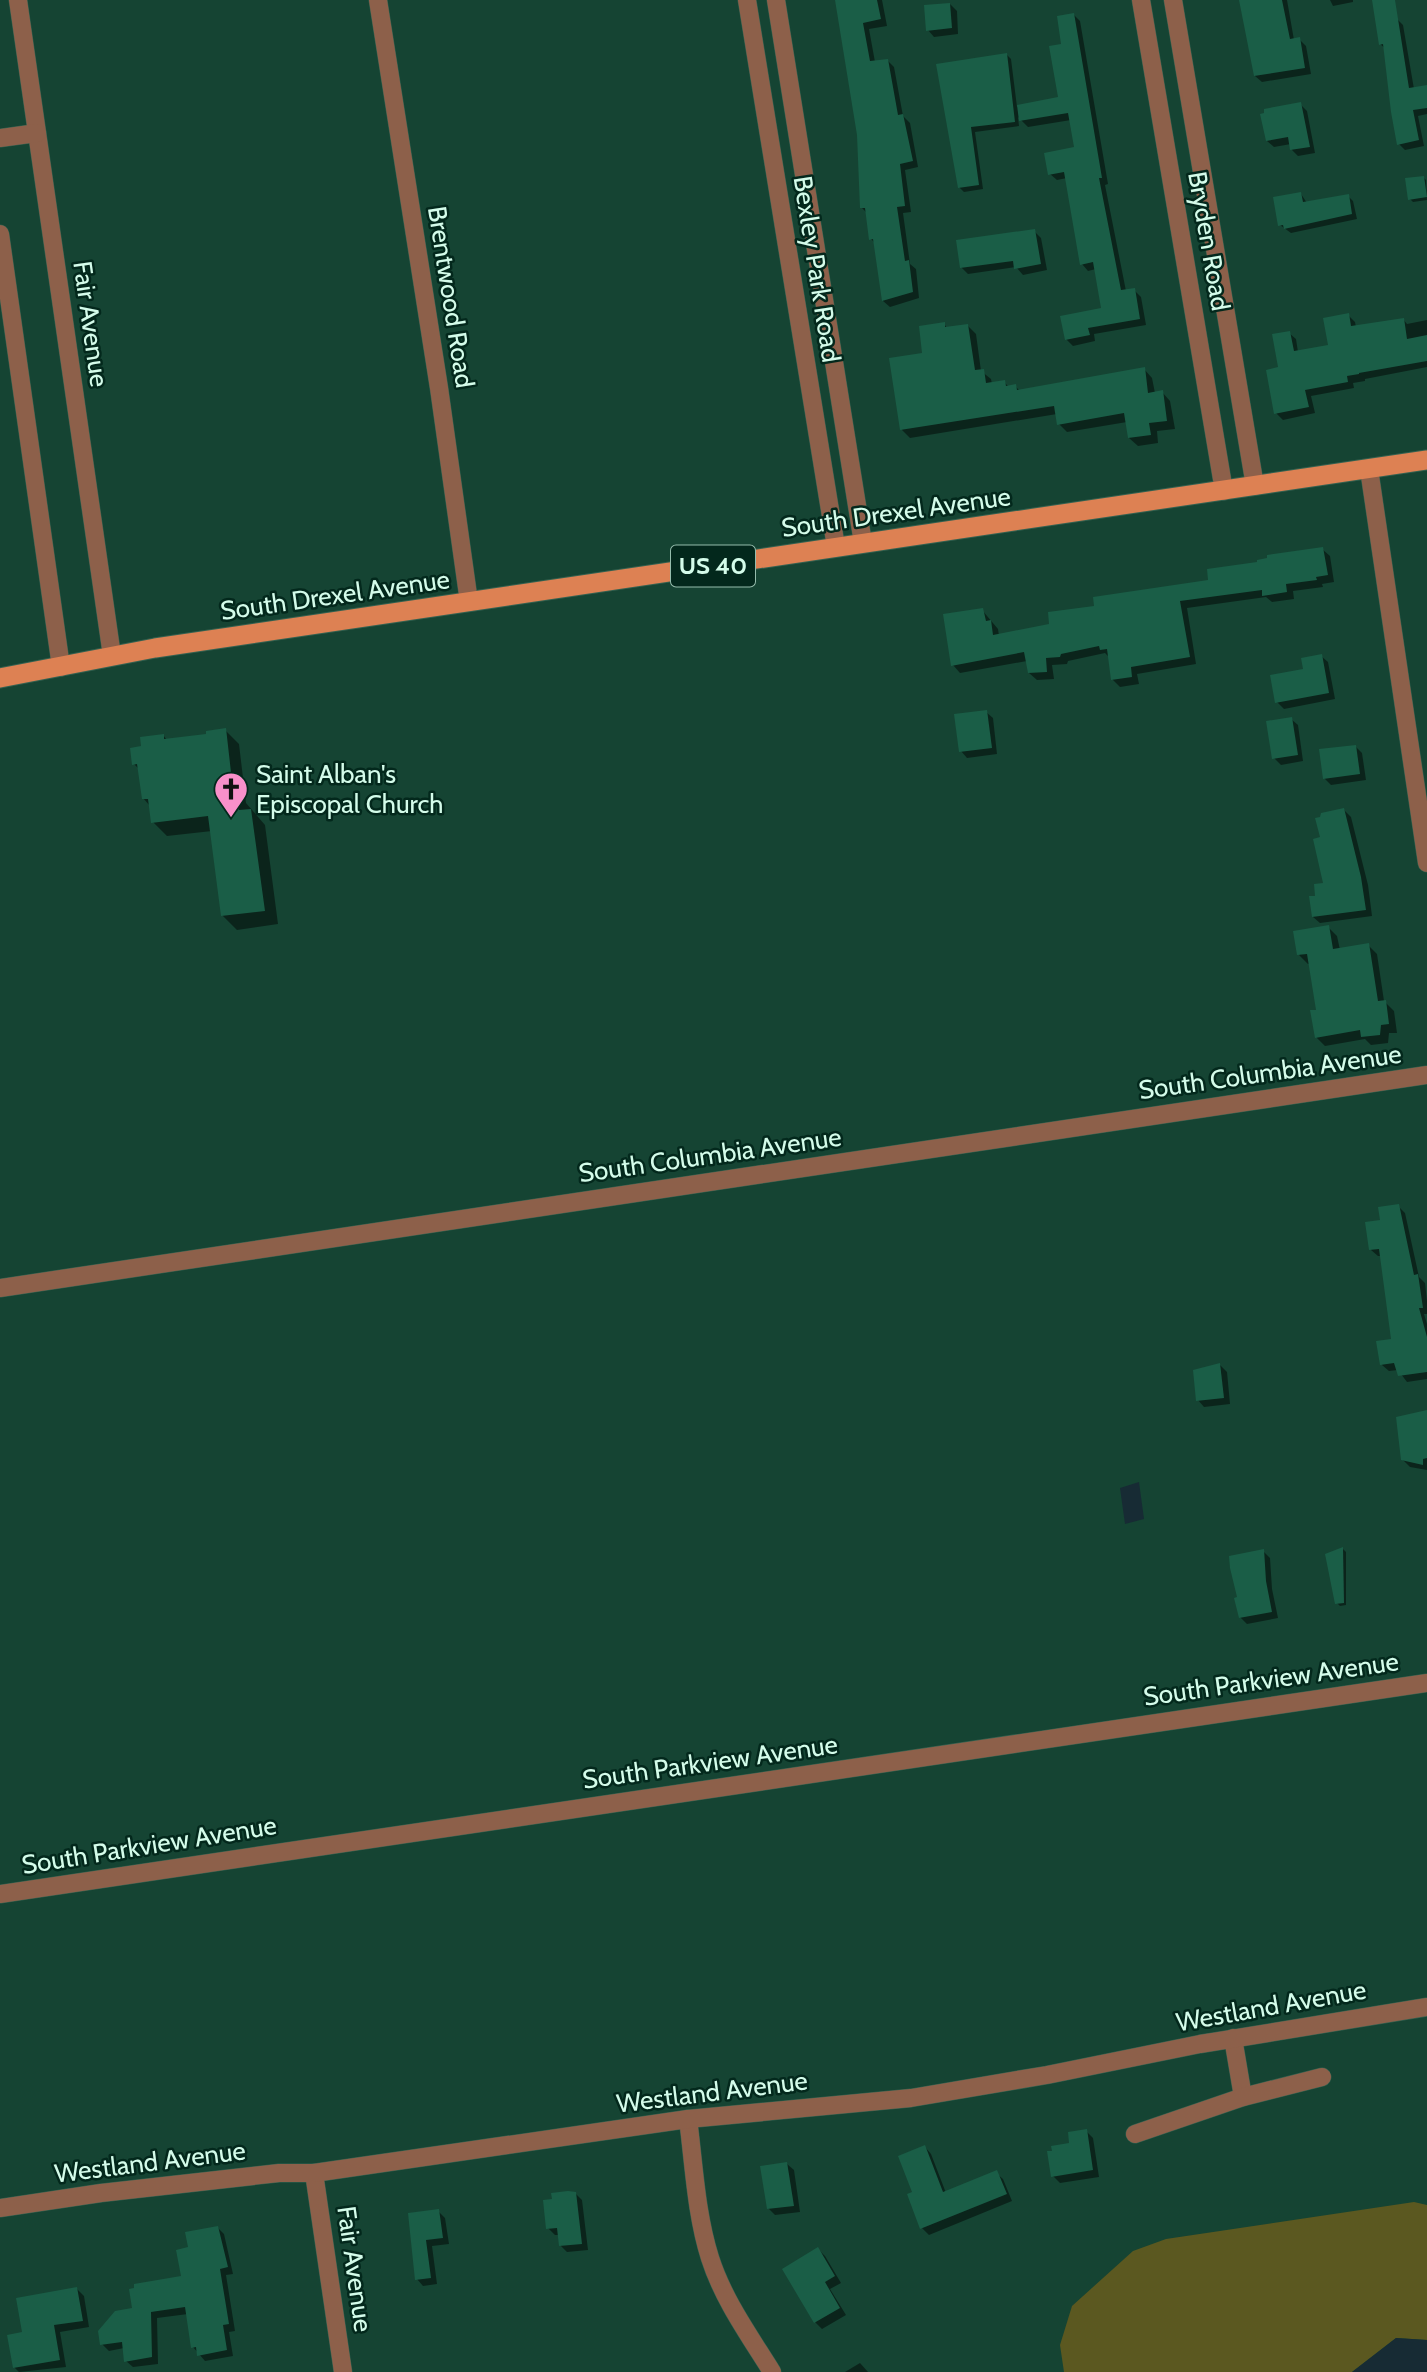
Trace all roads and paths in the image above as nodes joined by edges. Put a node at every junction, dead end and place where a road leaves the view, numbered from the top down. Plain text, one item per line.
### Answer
1 (18, 0) edge
2 (378, 0) edge
3 (747, 0) edge
4 (776, 0) edge
5 (1142, 0) edge
6 (1173, 0) edge
7 (37, 132) junction
8 (0, 138) edge
9 (0, 234) edge
10 (1427, 460) edge
11 (1368, 469) junction
12 (1255, 486) junction
13 (1224, 491) junction
14 (863, 543) junction
15 (836, 547) junction
16 (469, 602) junction
17 (112, 656) junction
18 (61, 667) junction
19 (0, 678) edge
20 (1427, 863) edge
21 (1427, 1075) edge
22 (0, 1288) edge
23 (1427, 1683) edge
24 (0, 1894) edge
25 (1427, 2007) edge
26 (1233, 2038) junction
27 (1322, 2077) dead end
28 (1242, 2097) junction
29 (688, 2119) junction
30 (1135, 2134) dead end
31 (314, 2173) junction
32 (0, 2208) edge
33 (343, 2372) edge
34 (772, 2372) edge

1 - 7 street, Fair Avenue
2 - 16 street, Brentwood Road
3 - 15 street, Bexley Park Road
4 - 14 street, Bexley Park Road
5 - 13 street, Bryden Road
6 - 12 street, Bryden Road
7 - 8 street
7 - 17 street, Fair Avenue
9 - 18 street
10 - 11 main road, South Drexel Avenue / US 40
11 - 12 main road, South Drexel Avenue / US 40
11 - 20 street
12 - 13 main road, South Drexel Avenue / US 40
13 - 14 main road, South Drexel Avenue / US 40
14 - 15 main road, South Drexel Avenue / US 40
15 - 16 main road, South Drexel Avenue / US 40
16 - 17 main road, South Drexel Avenue / US 40
17 - 18 main road, South Drexel Avenue / US 40
18 - 19 main road, South Drexel Avenue / US 40
21 - 22 street, South Columbia Avenue
23 - 24 street, South Parkview Avenue
25 - 26 street, Westland Avenue
26 - 28 street
26 - 29 street, Westland Avenue
27 - 28 street
28 - 30 street
29 - 31 street, Westland Avenue
29 - 34 street
31 - 32 street, Westland Avenue
31 - 33 street, Fair Avenue

